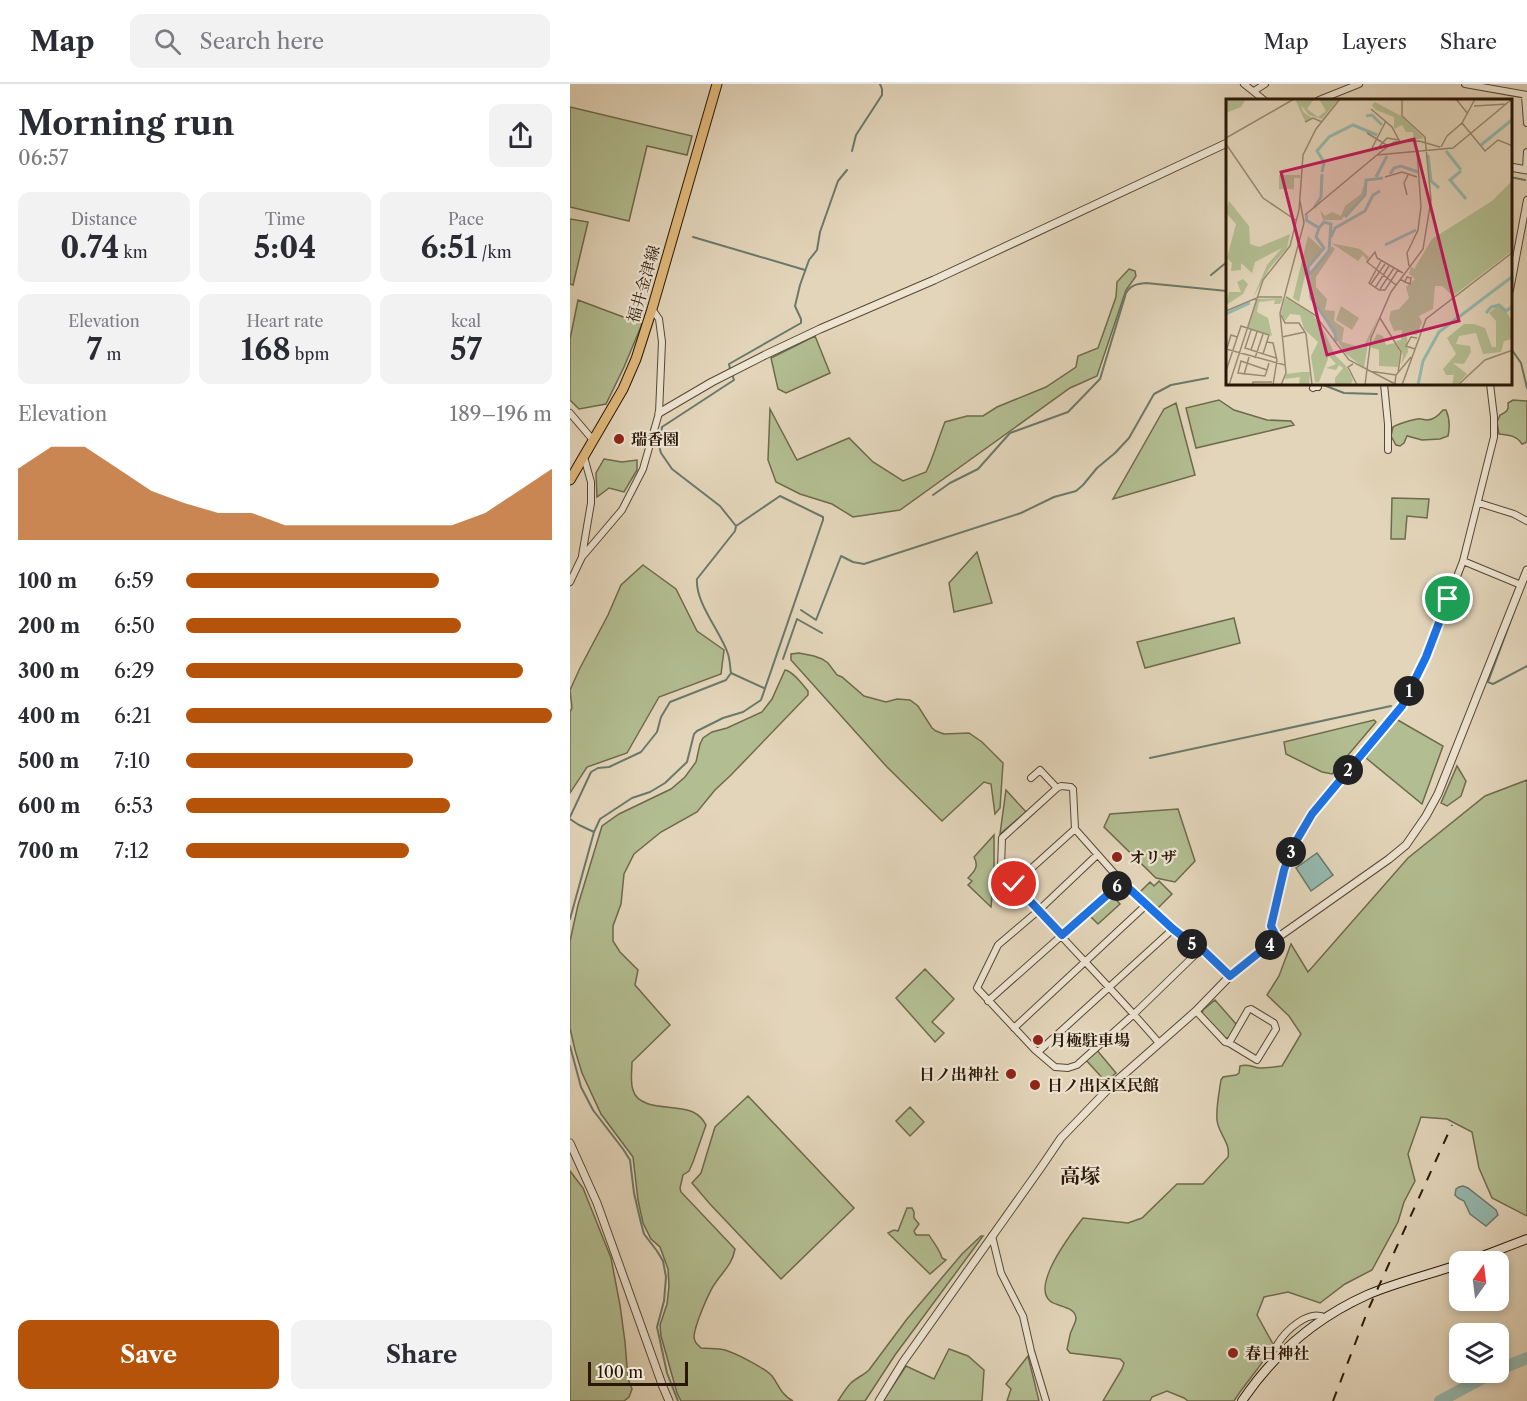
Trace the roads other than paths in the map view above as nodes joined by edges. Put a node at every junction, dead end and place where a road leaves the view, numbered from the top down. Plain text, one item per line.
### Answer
1 (717, 84) edge
2 (1244, 84) edge
3 (1265, 84) edge
4 (1337, 84) edge
5 (1359, 84) edge
6 (1465, 84) edge
7 (1254, 91) junction
8 (1342, 91) junction
9 (1526, 95) edge
10 (1263, 99) edge
11 (1322, 99) edge
12 (1527, 123) edge
13 (1226, 143) edge
14 (1527, 152) edge
15 (1526, 170) edge
16 (1527, 200) edge
17 (1512, 279) edge
18 (652, 309) junction
19 (1384, 386) edge
20 (1490, 386) edge
21 (570, 412) edge
22 (659, 413) junction
23 (593, 440) junction
24 (1388, 450) dead end
25 (584, 457) junction
26 (570, 480) edge
27 (1479, 503) junction
28 (1527, 521) edge
29 (582, 557) junction
30 (1463, 561) junction
31 (1527, 570) edge
32 (570, 582) edge
33 (1521, 585) junction
34 (1031, 778) dead end
35 (1057, 788) junction
36 (1075, 829) junction
37 (1097, 855) junction
38 (1122, 882) junction
39 (1014, 884) junction
40 (1146, 905) junction
41 (1038, 911) junction
42 (1173, 929) junction
43 (1062, 935) junction
44 (1277, 938) junction
45 (1200, 950) junction
46 (1085, 962) junction
47 (1230, 976) junction
48 (1109, 988) junction
49 (988, 1001) junction
50 (1196, 1011) junction
51 (1134, 1014) junction
52 (1014, 1028) junction
53 (1159, 1043) junction
54 (1229, 1043) junction
55 (1038, 1052) junction
56 (570, 1143) edge
57 (993, 1236) junction
58 (1527, 1239) edge
59 (1496, 1251) edge
60 (1449, 1268) edge
61 (1326, 1318) junction
62 (1277, 1345) dead end
63 (669, 1401) edge
64 (879, 1401) edge
65 (1046, 1401) edge
66 (1242, 1401) edge

1 - 18 main road, 福井金津線
2 - 7 street
3 - 7 street
4 - 8 street
5 - 8 street
6 - 9 street
7 - 10 street
8 - 11 street
9 - 12 street
13 - 22 street
14 - 15 street
16 - 17 street
18 - 22 street
18 - 23 main road, 福井金津線
19 - 24 street
20 - 27 street
21 - 23 street
22 - 29 street
23 - 25 main road, 福井金津線
25 - 26 main road, 福井金津線
25 - 29 street
27 - 28 street
27 - 30 street
29 - 32 street
30 - 33 street
30 - 44 street
31 - 33 street
33 - 44 street
34 - 35 street
35 - 36 street
35 - 39 street
36 - 37 street
36 - 39 street
37 - 38 street
37 - 41 street
38 - 40 street
38 - 43 street
39 - 41 street
40 - 42 street
40 - 46 street
41 - 43 street
41 - 49 street
42 - 45 street
42 - 48 street
43 - 46 street
43 - 49 street
44 - 47 street
45 - 47 street
45 - 51 street
46 - 48 street
46 - 52 street
47 - 50 street
48 - 51 street
48 - 55 street
49 - 52 street
50 - 53 street
50 - 54 street
51 - 53 street
51 - 55 street
52 - 55 street
53 - 57 street
54 - 54 street
56 - 63 street
57 - 64 street
57 - 65 street
58 - 59 main road
60 - 61 main road
61 - 62 street
61 - 66 main road

